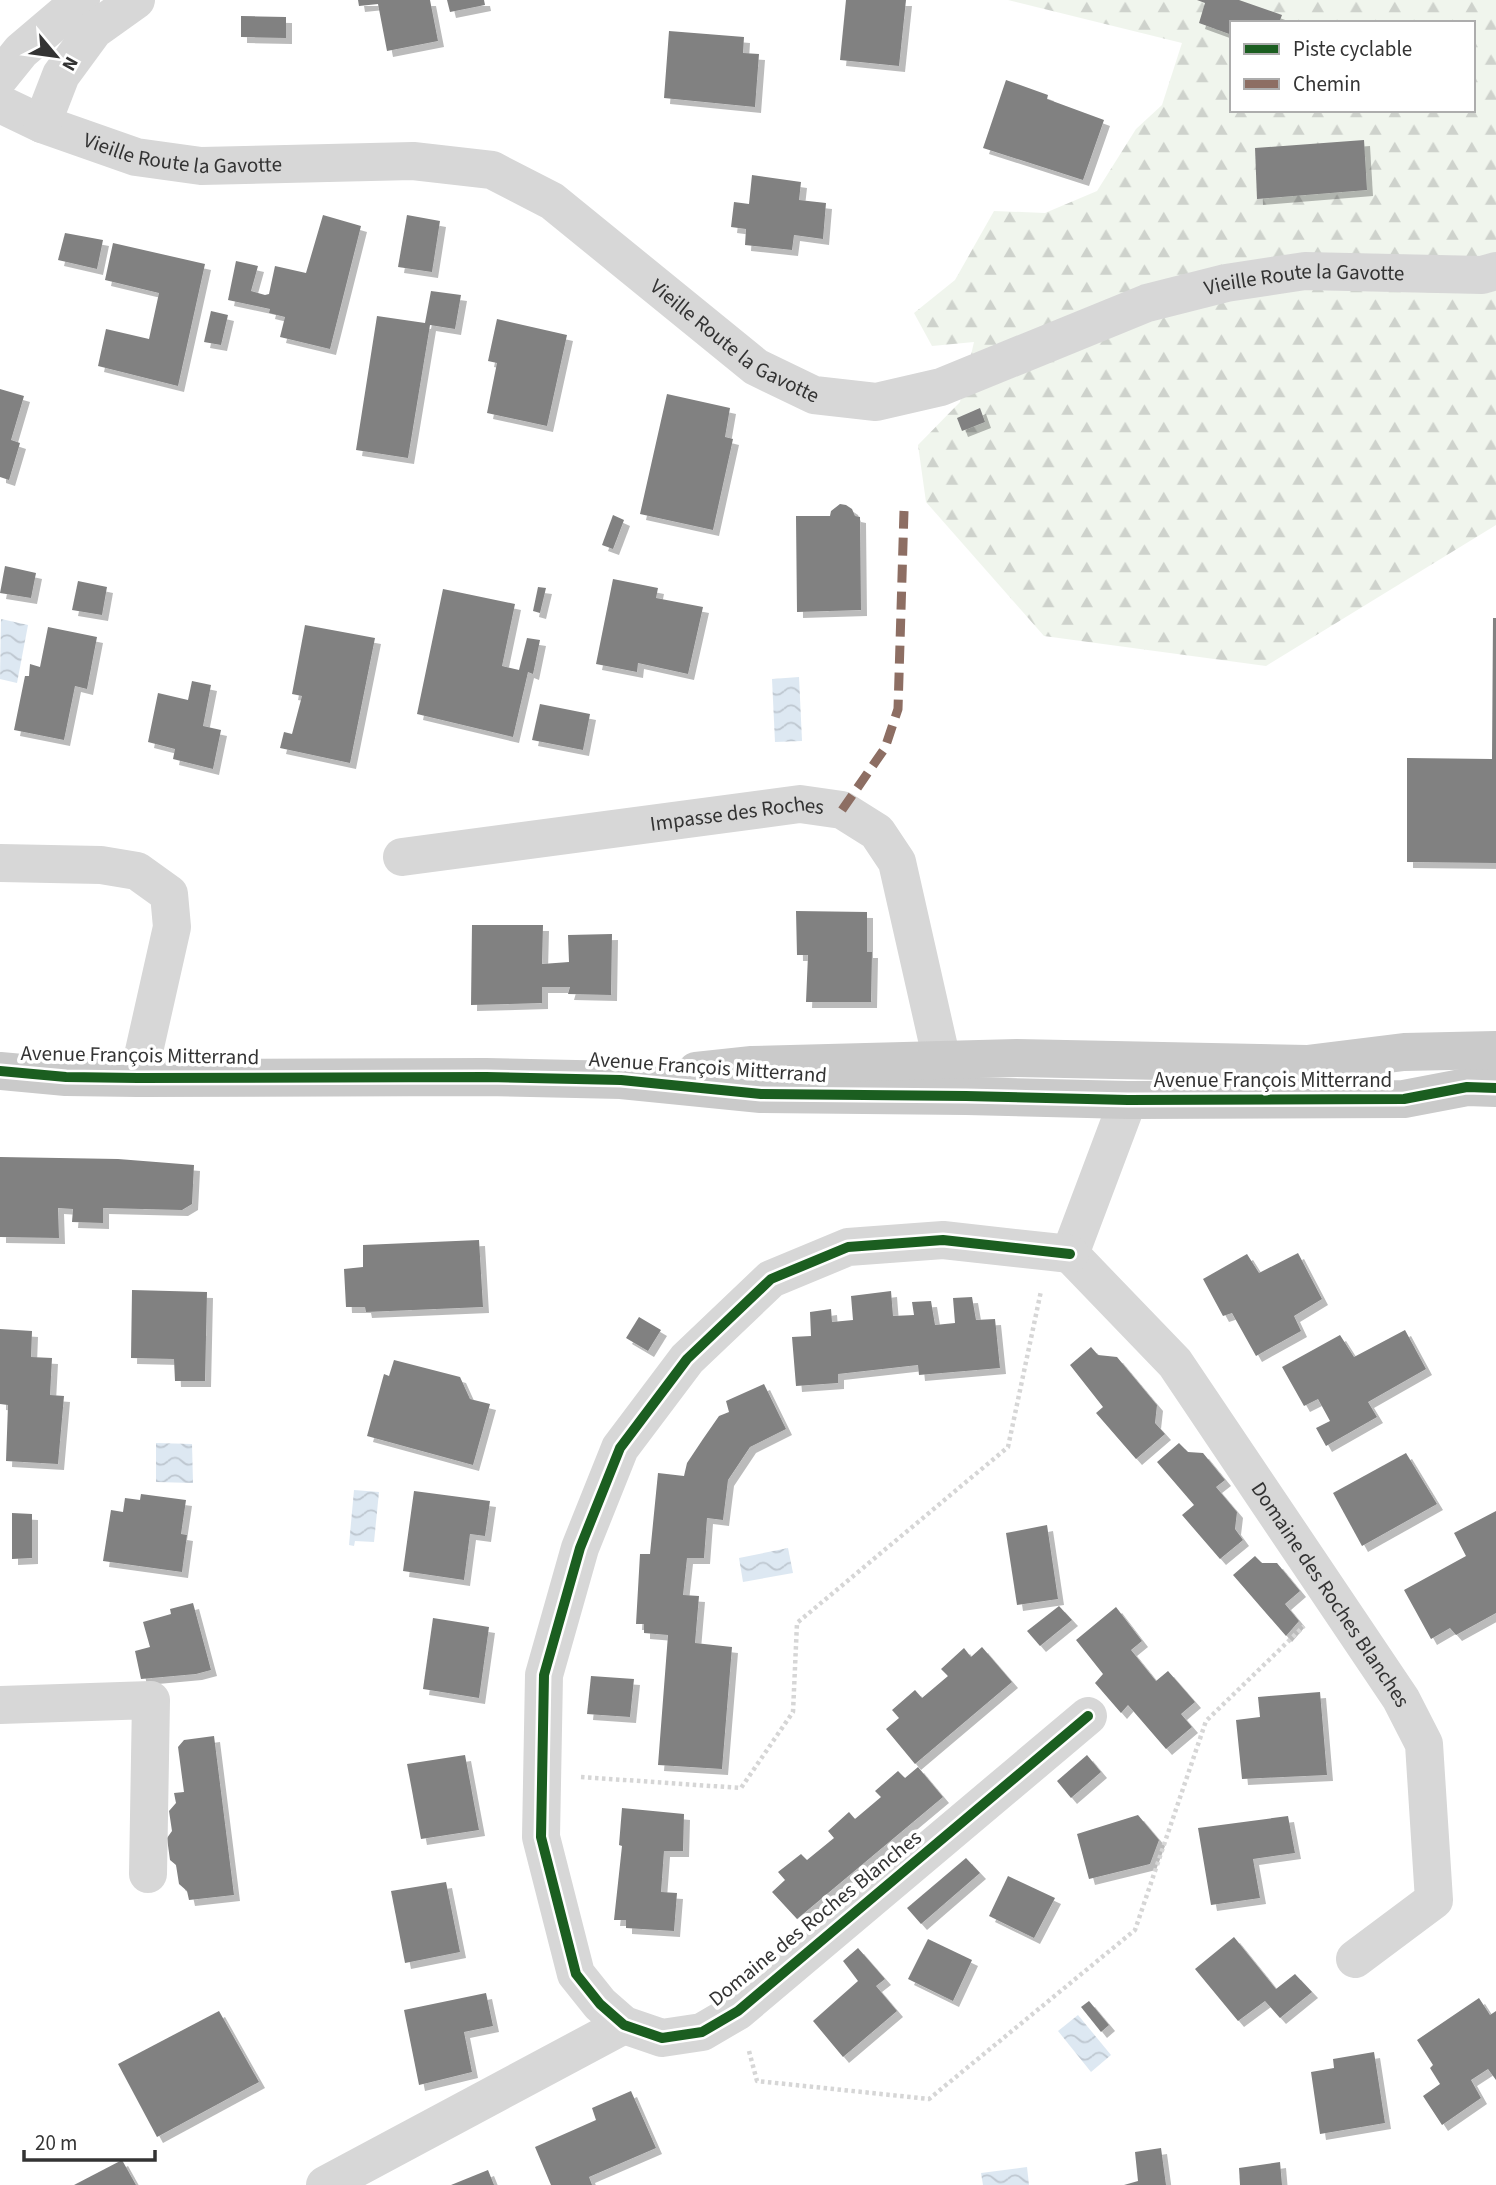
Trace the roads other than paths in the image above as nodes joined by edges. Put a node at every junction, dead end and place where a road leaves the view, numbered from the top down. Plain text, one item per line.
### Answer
1 (82, 0) edge
2 (136, 0) edge
3 (0, 77) edge
4 (0, 104) edge
5 (42, 124) junction
6 (1496, 271) edge
7 (402, 857) dead end
8 (0, 863) edge
9 (1496, 1050) edge
10 (0, 1071) edge
11 (138, 1078) junction
12 (944, 1078) junction
13 (1496, 1088) edge
14 (1128, 1100) junction
15 (1059, 1253) junction
16 (0, 1705) edge
17 (1088, 1716) dead end
18 (148, 1874) dead end
19 (1355, 1959) dead end
20 (624, 2025) junction
21 (325, 2185) edge

1 - 3 street
2 - 5 street
4 - 5 street, Vieille Route la Gavotte
5 - 6 street, Vieille Route la Gavotte
7 - 12 street, Impasse des Roches
8 - 11 street
9 - 12 main road, Avenue François Mitterrand
10 - 11 main road, Avenue François Mitterrand
11 - 12 main road, Avenue François Mitterrand
12 - 14 main road, Avenue François Mitterrand
13 - 14 main road, Avenue François Mitterrand
14 - 15 street
15 - 19 street, Domaine des Roches Blanches
15 - 20 street, Domaine des Roches Blanches
16 - 18 street
17 - 20 street, Domaine des Roches Blanches
20 - 21 street

